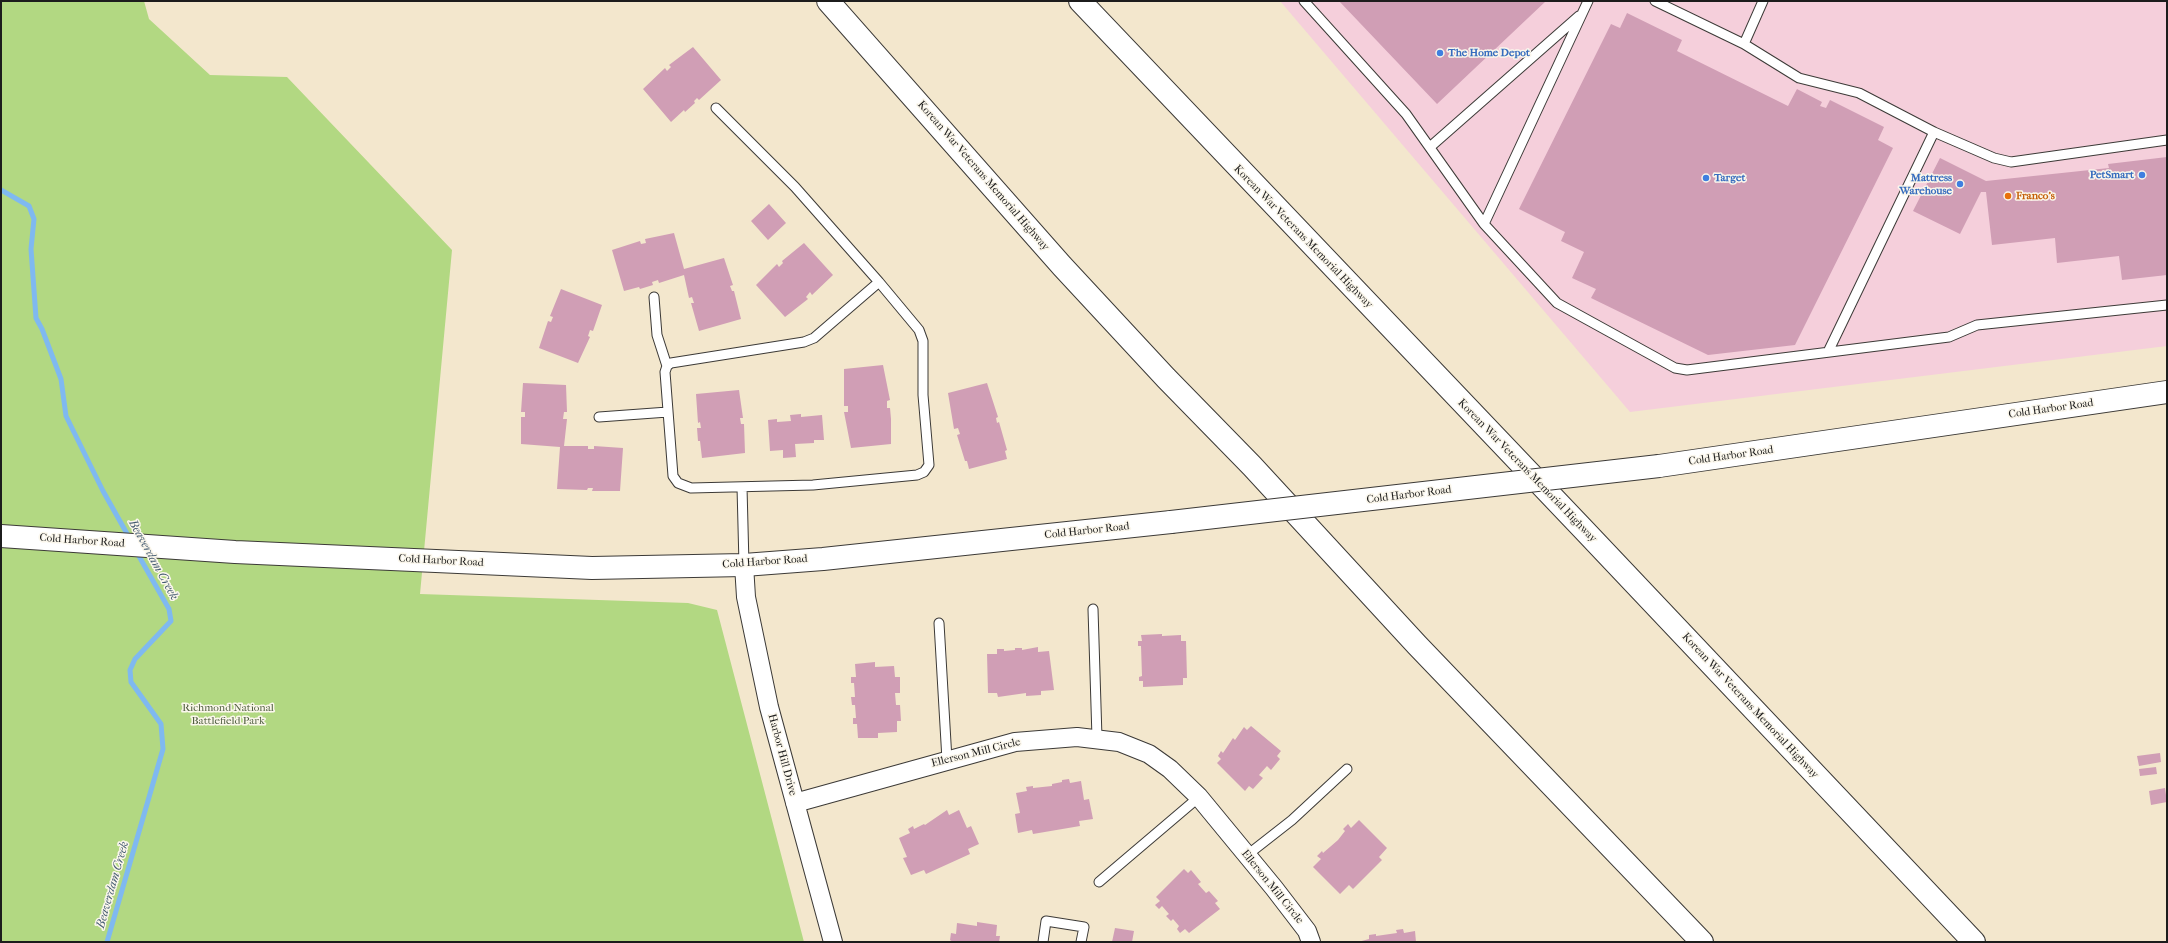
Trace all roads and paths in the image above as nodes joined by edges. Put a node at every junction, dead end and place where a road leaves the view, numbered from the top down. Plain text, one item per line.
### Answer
1 (828, 1) edge
2 (1080, 1) edge
3 (1304, 1) edge
4 (1588, 1) edge
5 (1654, 1) edge
6 (1763, 1) edge
7 (1583, 13) junction
8 (1744, 44) junction
9 (716, 108) dead end
10 (1934, 132) junction
11 (2167, 140) edge
12 (1430, 148) junction
13 (1484, 224) junction
14 (879, 282) junction
15 (654, 298) dead end
16 (2167, 305) edge
17 (1828, 352) junction
18 (667, 366) junction
19 (2167, 392) edge
20 (668, 412) junction
21 (598, 417) dead end
22 (742, 487) junction
23 (1, 536) edge
24 (744, 565) junction
25 (1093, 609) dead end
26 (939, 622) dead end
27 (1097, 738) junction
28 (947, 760) junction
29 (1347, 769) dead end
30 (1199, 797) junction
31 (795, 803) junction
32 (1246, 856) junction
33 (1099, 882) dead end
34 (833, 942) edge
35 (1043, 942) edge
36 (1081, 942) edge
37 (1311, 942) edge
38 (1702, 942) edge
39 (1974, 942) edge

1 - 38 main road, Korean War Veterans Memorial Highway
2 - 39 main road, Korean War Veterans Memorial Highway
3 - 12 lane
4 - 7 lane
5 - 8 lane
6 - 8 lane
7 - 12 lane
7 - 13 lane
8 - 10 lane
9 - 14 lane
10 - 11 lane
10 - 17 lane
12 - 13 lane
13 - 17 lane
14 - 18 lane
14 - 22 lane
15 - 18 lane
16 - 17 lane
18 - 20 lane
19 - 24 main road, Cold Harbor Road, bridge
20 - 21 lane
20 - 22 lane
22 - 24 lane
23 - 24 main road, Cold Harbor Road
24 - 31 street, Harbor Hill Drive
25 - 27 lane
26 - 28 lane
27 - 28 street, Ellerson Mill Circle
27 - 30 street, Ellerson Mill Circle
28 - 31 street, Ellerson Mill Circle
29 - 32 lane
30 - 32 street, Ellerson Mill Circle
30 - 33 lane
31 - 34 street, Harbor Hill Drive
32 - 37 street, Ellerson Mill Circle
35 - 36 lane

